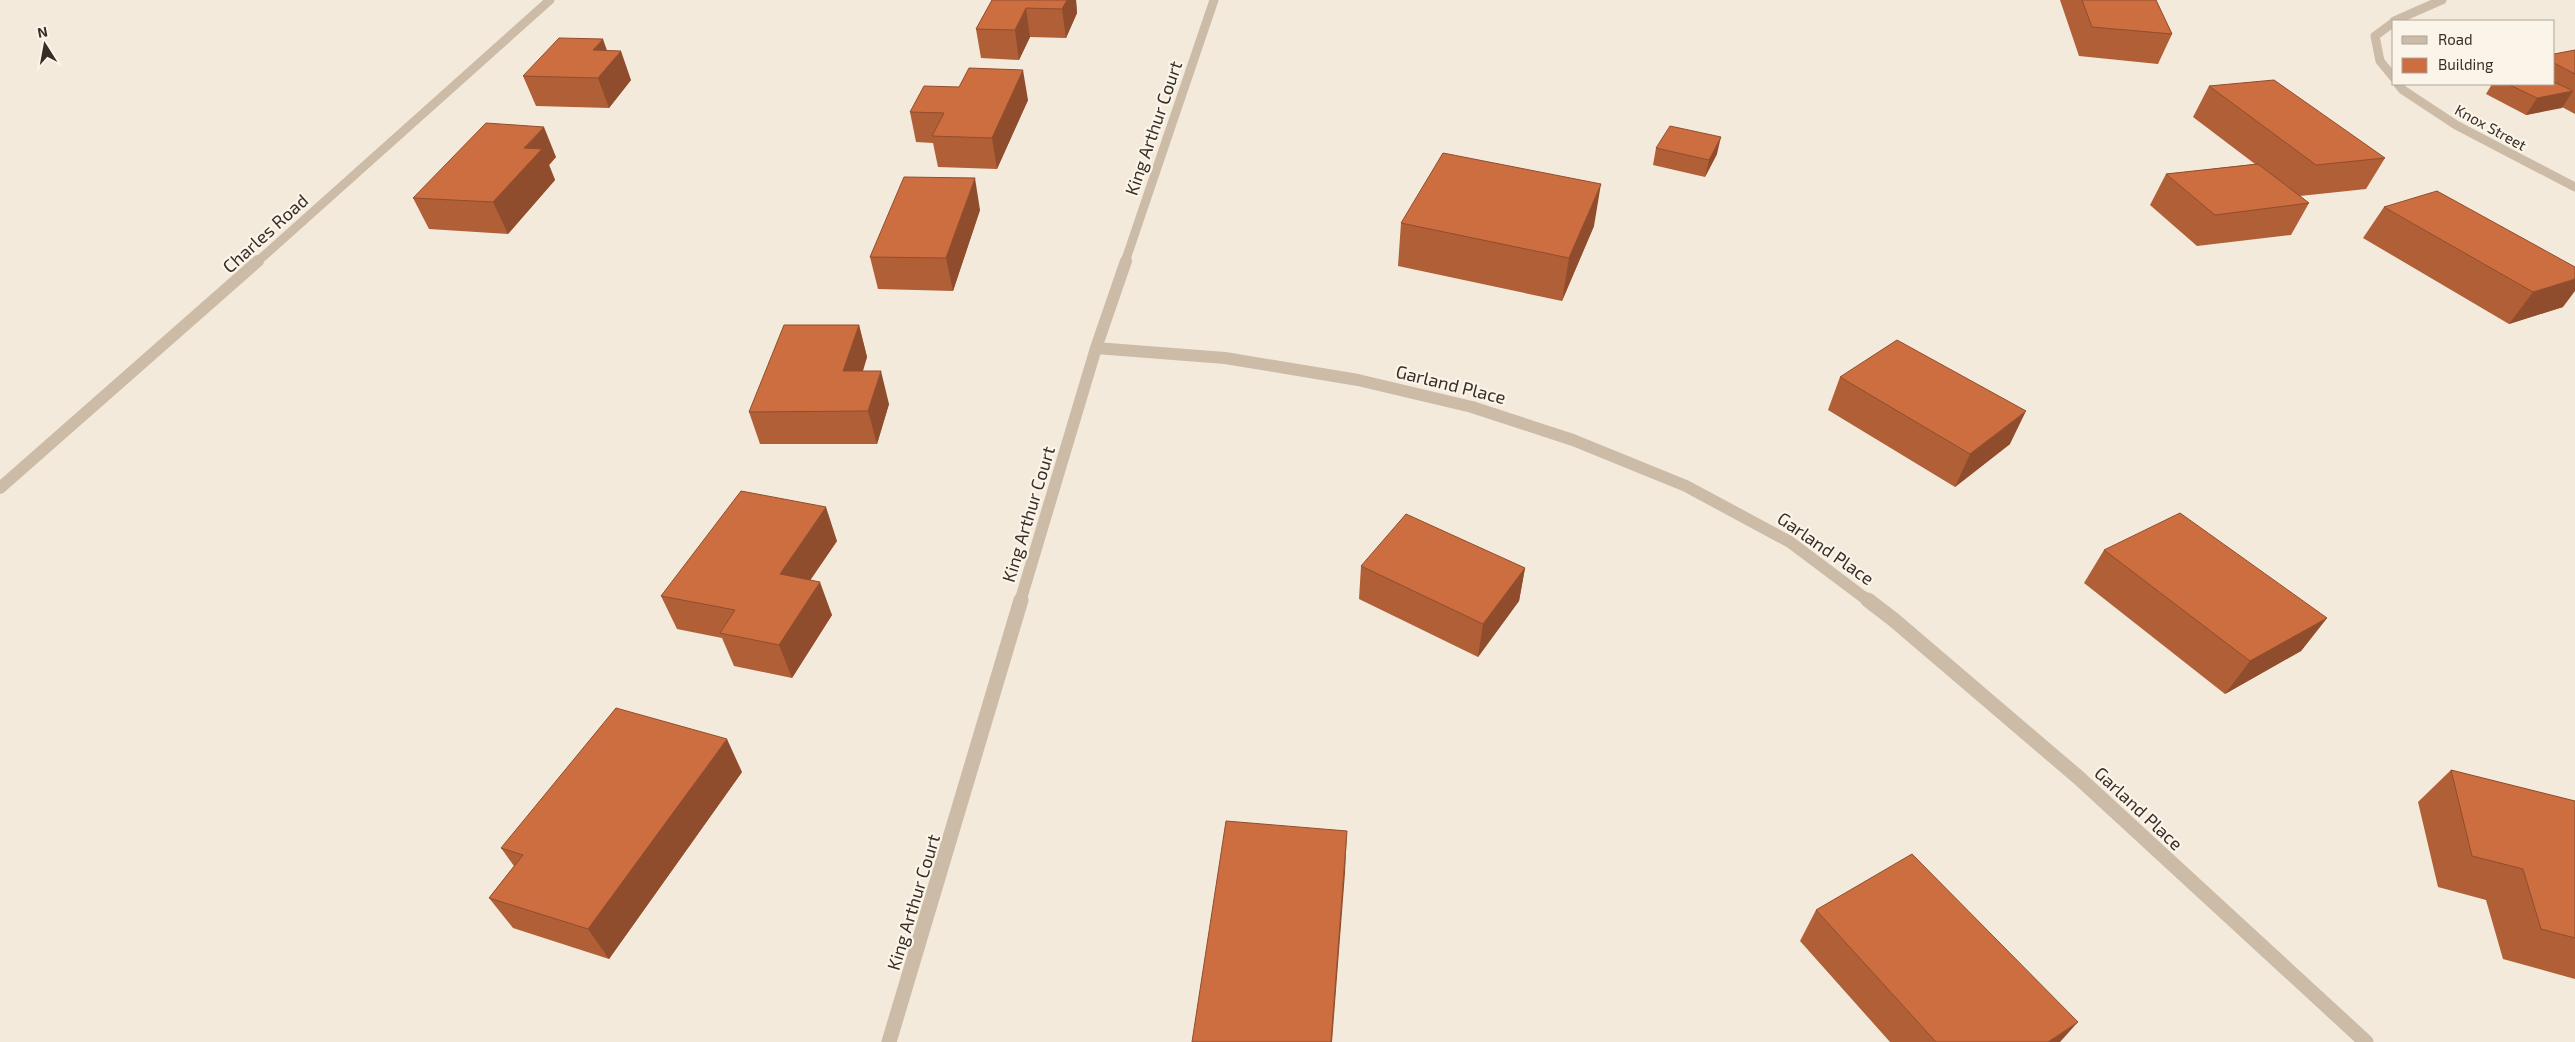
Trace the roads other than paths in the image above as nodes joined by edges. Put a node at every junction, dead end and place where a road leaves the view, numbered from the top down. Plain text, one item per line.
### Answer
1 (550, 0) edge
2 (1214, 0) edge
3 (2442, 0) edge
4 (2396, 20) edge
5 (2392, 23) edge
6 (2392, 76) edge
7 (2399, 85) edge
8 (2575, 187) edge
9 (1096, 348) junction
10 (0, 488) edge
11 (889, 1042) edge
12 (2366, 1042) edge

1 - 10 street, Charles Road
2 - 9 street, King Arthur Court
3 - 4 street
5 - 6 street
7 - 8 street, Knox Street
9 - 11 street, King Arthur Court
9 - 12 street, Garland Place

